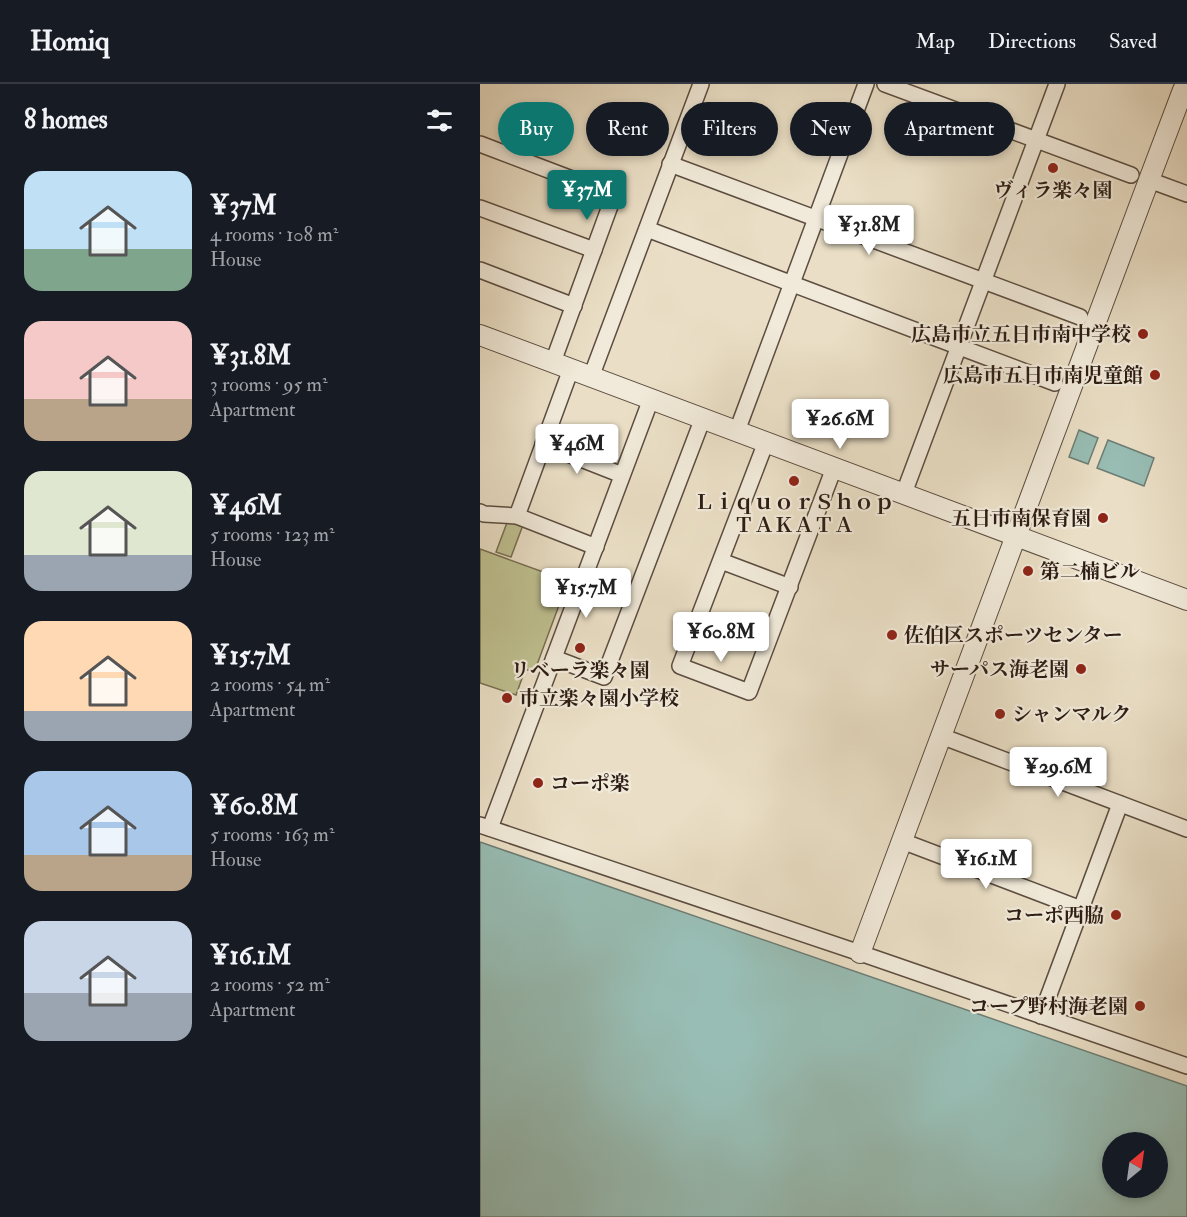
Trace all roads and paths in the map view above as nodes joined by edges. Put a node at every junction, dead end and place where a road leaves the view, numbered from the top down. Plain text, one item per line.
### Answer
1 (701, 84) edge
2 (866, 84) edge
3 (885, 84) edge
4 (1057, 84) edge
5 (1182, 87) edge
6 (1036, 140) junction
7 (480, 144) edge
8 (670, 164) junction
9 (1140, 177) junction
10 (1187, 194) edge
11 (480, 208) edge
12 (816, 218) junction
13 (647, 229) junction
14 (594, 250) junction
15 (480, 270) edge
16 (984, 281) junction
17 (792, 284) junction
18 (574, 306) junction
19 (1080, 317) dead end
20 (480, 335) edge
21 (960, 346) junction
22 (562, 366) junction
23 (591, 377) junction
24 (1055, 383) dead end
25 (651, 399) junction
26 (703, 418) junction
27 (737, 431) junction
28 (765, 442) junction
29 (543, 444) junction
30 (834, 468) junction
31 (622, 476) junction
32 (904, 493) junction
33 (480, 512) edge
34 (517, 516) junction
35 (1017, 536) junction
36 (596, 547) junction
37 (721, 561) junction
38 (790, 587) junction
39 (1187, 600) edge
40 (554, 658) junction
41 (941, 736) junction
42 (1120, 804) junction
43 (485, 826) edge
44 (1187, 829) edge
45 (902, 841) junction
46 (1081, 909) junction
47 (860, 953) junction
48 (1041, 1016) junction
49 (1187, 1066) edge

1 - 8 street
2 - 12 street
3 - 6 street
4 - 6 street
5 - 9 street
6 - 9 street
6 - 16 street
7 - 14 street
8 - 12 street
8 - 13 street
9 - 10 street
9 - 35 street
11 - 14 street
12 - 16 street
12 - 17 street
13 - 17 street
13 - 23 street
14 - 18 street
15 - 18 street
16 - 19 street
16 - 21 street
17 - 21 street
17 - 27 street
18 - 22 street
20 - 22 street
21 - 24 street
21 - 32 street
22 - 23 street
22 - 29 street
23 - 25 street
25 - 26 street
25 - 31 street
26 - 27 street
26 - 40 street
27 - 28 street
28 - 30 street
28 - 37 street
29 - 31 street
29 - 34 street
30 - 32 street
30 - 38 street
31 - 36 street
32 - 35 street
33 - 34 street
34 - 36 street
35 - 39 street
35 - 41 street
36 - 40 street
37 - 38 street
37 - 38 street
40 - 43 street
41 - 42 street
41 - 45 street
42 - 44 street
42 - 46 street
43 - 47 street
45 - 46 street
45 - 47 street
46 - 48 street
47 - 48 street
48 - 49 street

